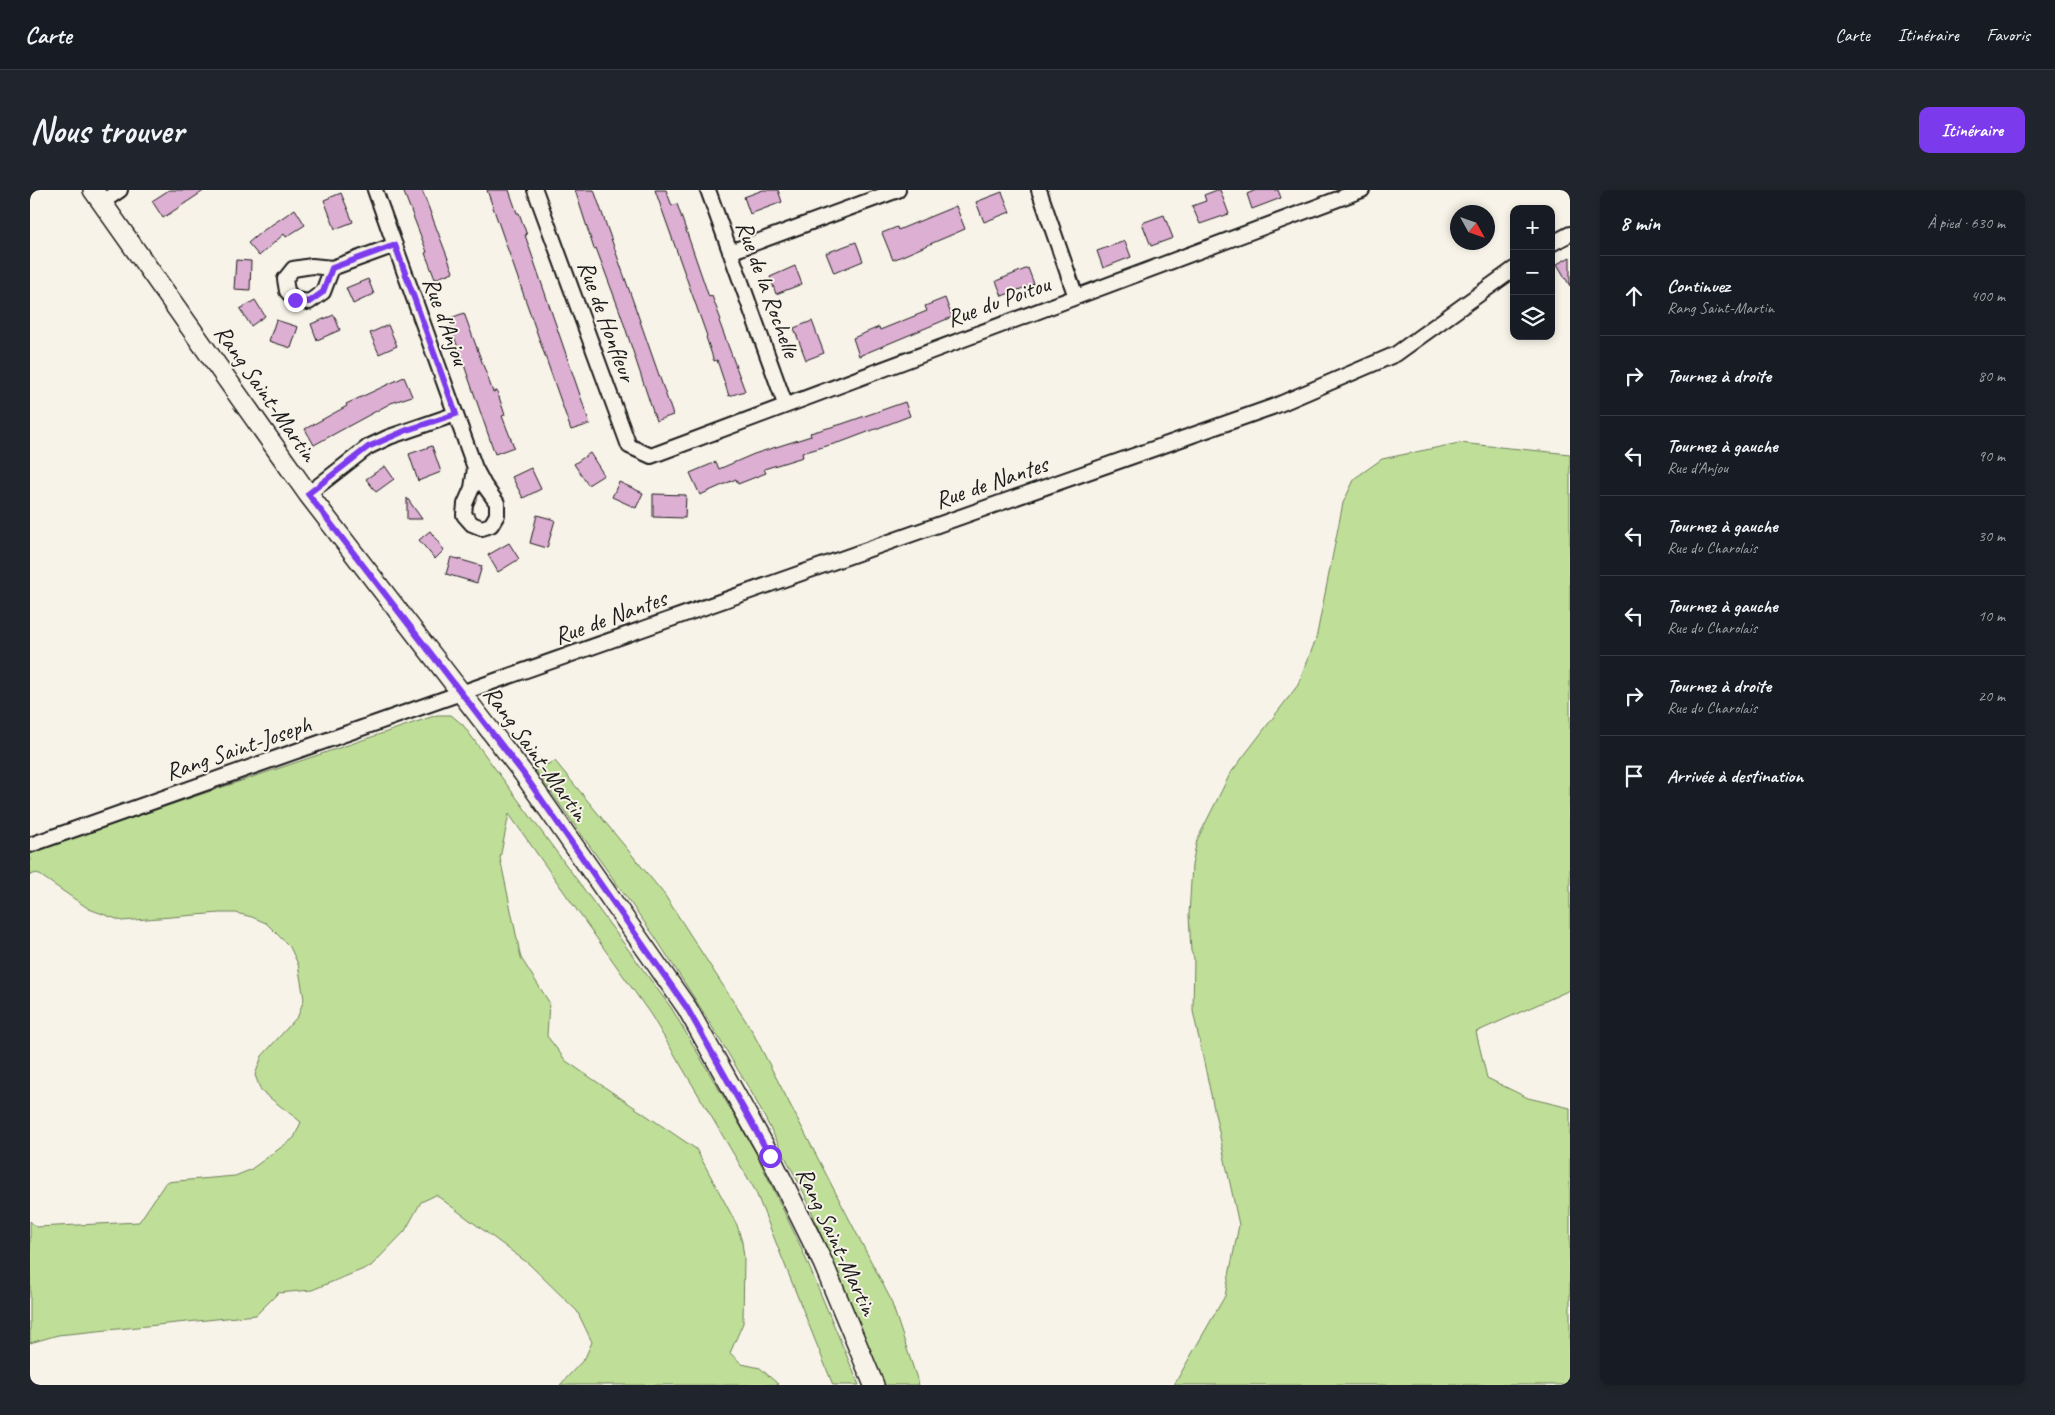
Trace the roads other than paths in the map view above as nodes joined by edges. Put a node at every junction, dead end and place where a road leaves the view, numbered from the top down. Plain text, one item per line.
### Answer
1 (120, 190) edge
2 (375, 190) edge
3 (535, 190) edge
4 (708, 190) edge
5 (898, 190) edge
6 (1039, 190) edge
7 (1362, 190) edge
8 (879, 193) edge
9 (96, 196) edge
10 (1570, 234) edge
11 (1555, 242) edge
12 (395, 245) junction
13 (730, 252) junction
14 (332, 268) dead end
15 (1510, 271) edge
16 (1076, 297) junction
17 (786, 404) junction
18 (456, 414) junction
19 (651, 456) joint
20 (475, 468) dead end
21 (308, 494) junction
22 (462, 694) junction
23 (30, 845) edge
24 (874, 1385) edge

1 - 9 street
2 - 12 street, Rue d'Anjou
3 - 19 street, Rue de Honfleur
4 - 13 street, Rue de la Rochelle
5 - 8 street
6 - 16 street
7 - 16 street, Rue du Poitou
8 - 13 street
9 - 21 street, Rang Saint-Martin
10 - 11 street
12 - 14 street
12 - 18 street, Rue d'Anjou
13 - 17 street, Rue de la Rochelle
15 - 22 street, Rue de Nantes
16 - 17 street, Rue du Poitou
17 - 19 street, Rue du Poitou
18 - 20 street, Rue d'Anjou
18 - 21 street
21 - 22 street, Rang Saint-Martin
22 - 23 street, Rang Saint-Joseph
22 - 24 street, Rang Saint-Martin

